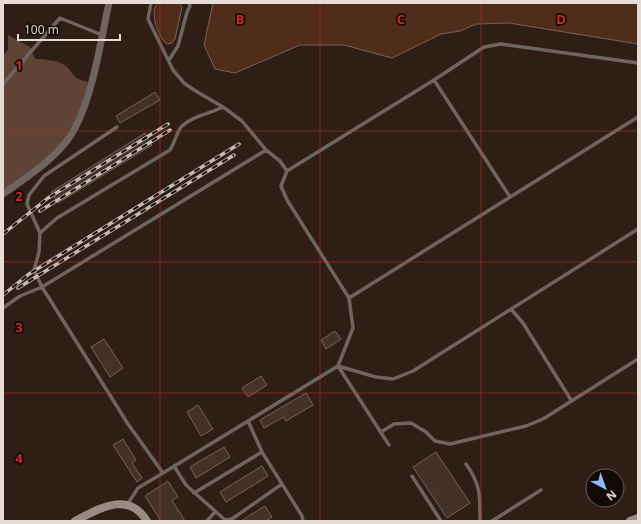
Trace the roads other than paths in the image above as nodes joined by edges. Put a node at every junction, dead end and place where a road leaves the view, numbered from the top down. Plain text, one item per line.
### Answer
1 (109, 3) edge
2 (151, 3) edge
3 (189, 3) edge
4 (102, 35) junction
5 (169, 60) junction
6 (638, 63) edge
7 (434, 80) junction
8 (3, 84) edge
9 (223, 107) junction
10 (638, 117) edge
11 (117, 127) dead end
12 (266, 150) junction
13 (287, 171) junction
14 (3, 194) edge
15 (510, 197) junction
16 (638, 229) edge
17 (40, 233) junction
18 (42, 287) junction
19 (349, 298) junction
20 (3, 308) edge
21 (511, 309) junction
22 (638, 359) edge
23 (338, 366) junction
24 (571, 400) junction
25 (248, 421) junction
26 (381, 432) junction
27 (389, 445) dead end
28 (262, 452) junction
29 (466, 464) dead end
30 (174, 466) junction
31 (162, 473) junction
32 (412, 476) dead end
33 (282, 484) junction
34 (541, 490) dead end
35 (194, 493) junction
36 (127, 505) junction
37 (215, 512) junction
38 (638, 518) edge
39 (75, 521) edge
40 (147, 521) edge
41 (207, 521) edge
42 (303, 521) edge
43 (441, 521) edge
44 (480, 521) edge
45 (492, 521) edge
46 (630, 521) edge

1 - 4 street
2 - 5 lane
3 - 5 lane
4 - 8 lane
4 - 14 street
5 - 9 lane
6 - 7 lane
7 - 13 lane
7 - 15 lane
9 - 12 lane
9 - 17 lane
10 - 15 lane
11 - 17 lane
12 - 13 lane
12 - 18 lane
13 - 19 lane
15 - 19 lane
16 - 21 lane
17 - 18 lane
18 - 20 lane
18 - 31 lane
19 - 23 lane
21 - 23 lane
21 - 24 lane
22 - 24 lane
23 - 25 lane
23 - 26 lane
24 - 26 lane
25 - 28 lane
25 - 30 lane
26 - 27 lane
28 - 33 lane
28 - 35 lane
29 - 44 lane
30 - 31 lane
30 - 35 lane
31 - 36 lane
32 - 43 lane
33 - 37 lane
33 - 42 lane
34 - 45 lane
35 - 37 lane
36 - 39 main road
36 - 40 main road
37 - 41 lane
38 - 46 main road

